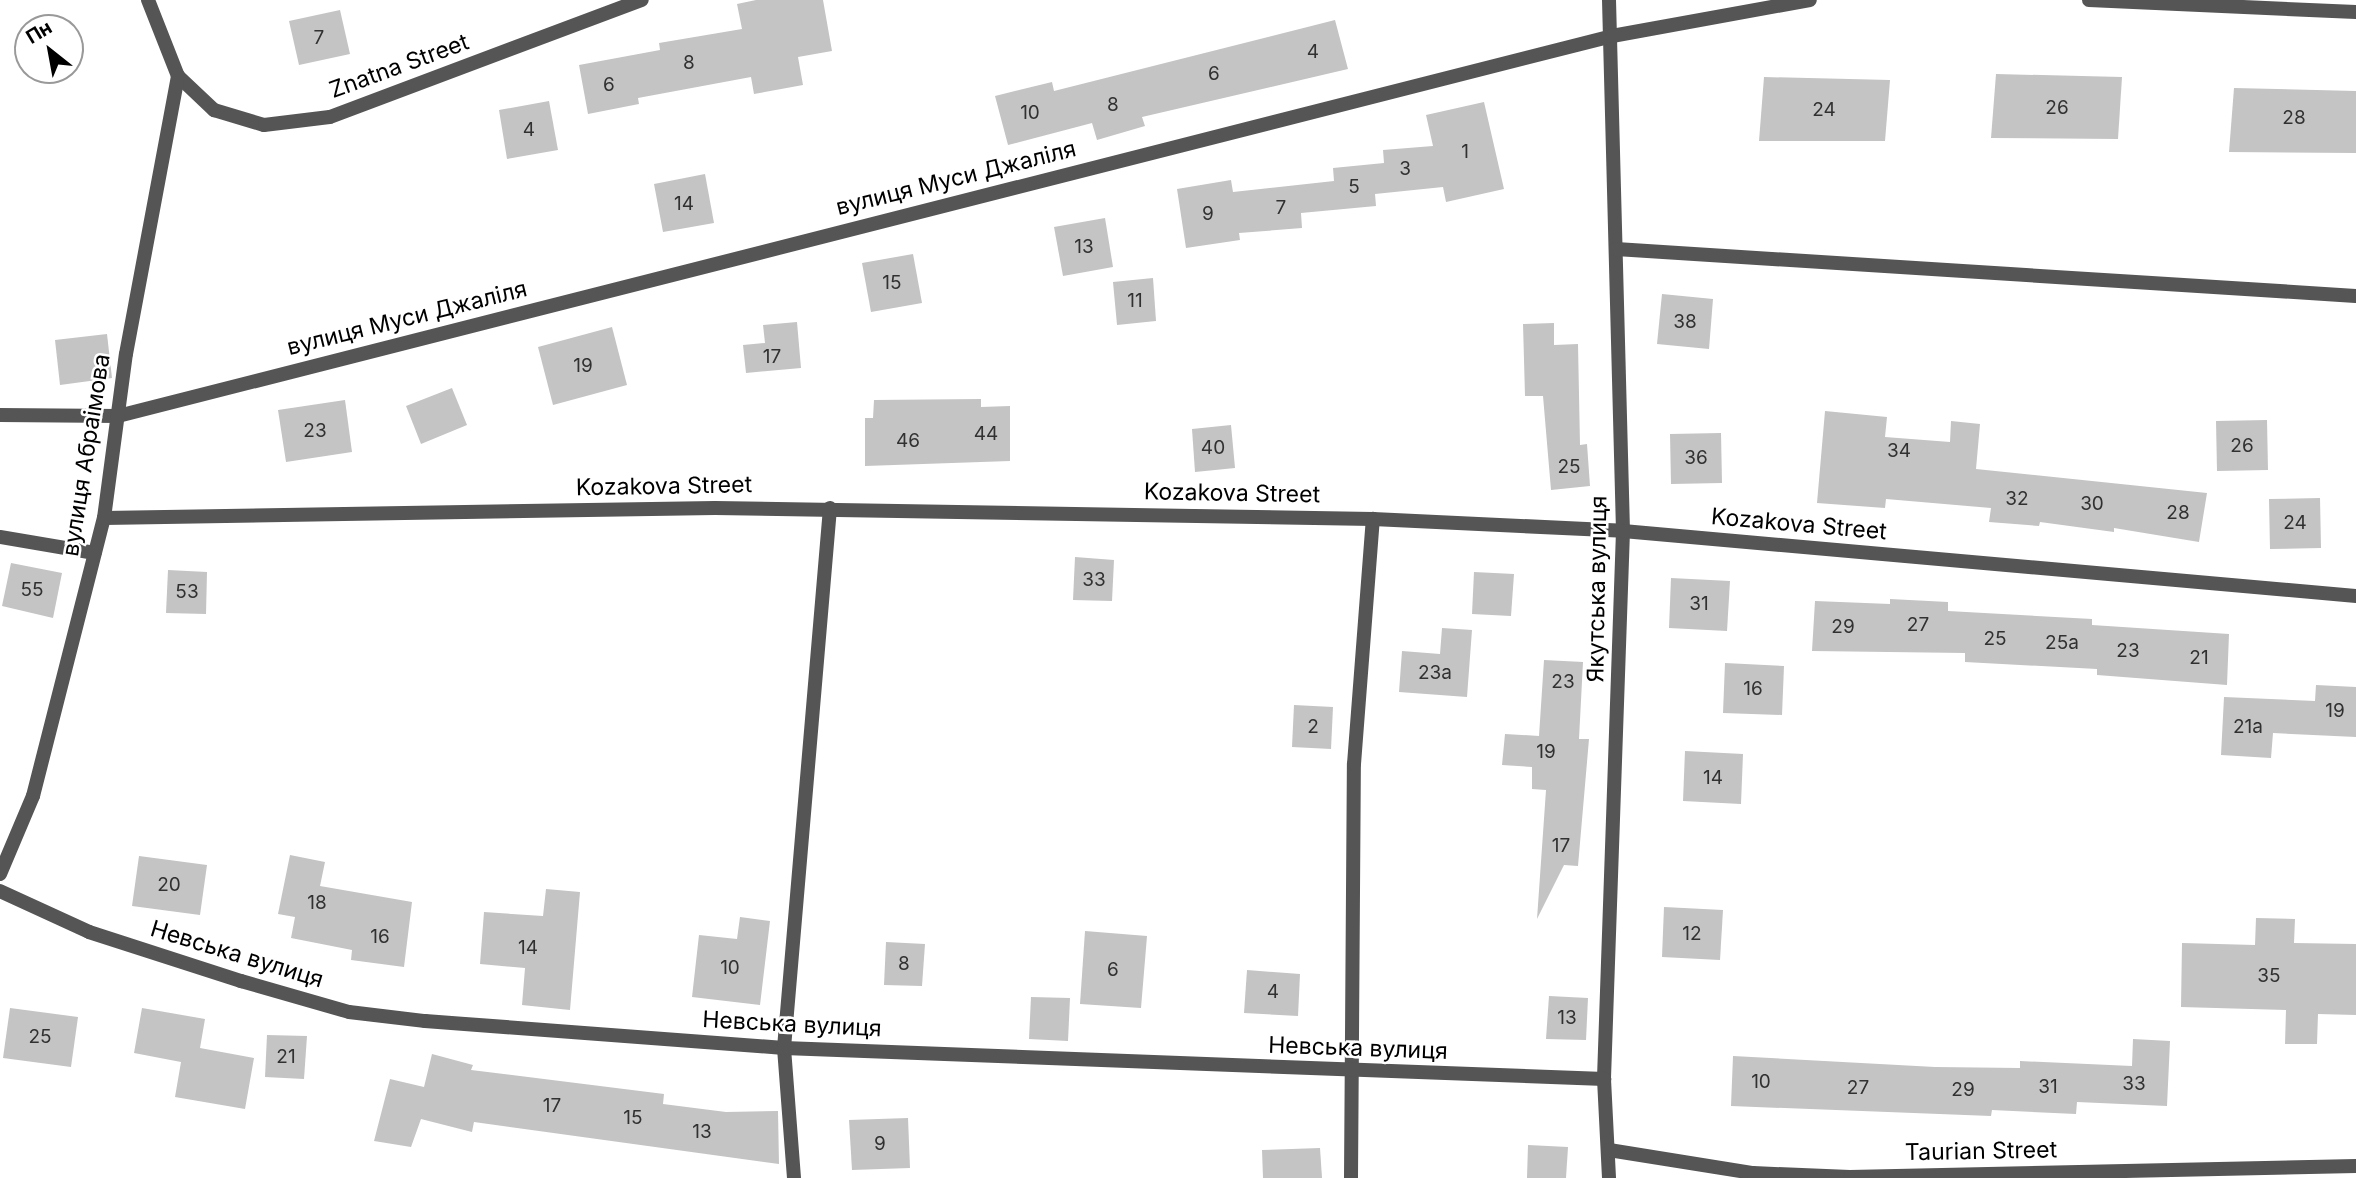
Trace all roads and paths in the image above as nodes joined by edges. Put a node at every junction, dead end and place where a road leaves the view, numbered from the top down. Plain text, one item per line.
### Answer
1 (148, 0) edge
2 (642, 0) edge
3 (1609, 0) edge
4 (1810, 0) edge
5 (2089, 0) edge
6 (2356, 12) edge
7 (1612, 36) junction
8 (178, 76) junction
9 (1616, 249) junction
10 (2356, 296) edge
11 (0, 415) edge
12 (118, 416) junction
13 (830, 508) junction
14 (104, 519) junction
15 (1373, 519) junction
16 (1623, 531) junction
17 (0, 537) edge
18 (95, 553) junction
19 (2356, 596) edge
20 (0, 874) edge
21 (0, 891) edge
22 (784, 1048) junction
23 (1352, 1071) junction
24 (1604, 1079) junction
25 (1609, 1150) junction
26 (2356, 1166) edge
27 (794, 1178) edge
28 (1351, 1178) edge
29 (1609, 1178) edge

1 - 8 street
2 - 8 street, Znatna Street
3 - 7 street, Якутська вулиця
4 - 7 street, вулиця Муси Джаліля
5 - 6 street
7 - 9 street, Якутська вулиця
7 - 12 street, вулиця Муси Джаліля
8 - 12 street, вулиця Абраімова
9 - 10 street
9 - 16 street, Якутська вулиця
11 - 12 street, вулиця Муси Джаліля
12 - 14 street, вулиця Абраімова
13 - 14 street, Kozakova Street
13 - 15 street, Kozakova Street
13 - 22 street
14 - 18 street, вулиця Абраімова
15 - 16 street, Kozakova Street
15 - 23 street
16 - 19 street, Kozakova Street
16 - 24 street, Якутська вулиця
17 - 18 street
18 - 20 street, вулиця Абраімова
21 - 22 street, Невська вулиця
22 - 23 street, Невська вулиця
22 - 27 street
23 - 24 street, Невська вулиця
23 - 28 street
24 - 25 street, Якутська вулиця
25 - 26 street, Taurian Street
25 - 29 street, Якутська вулиця

